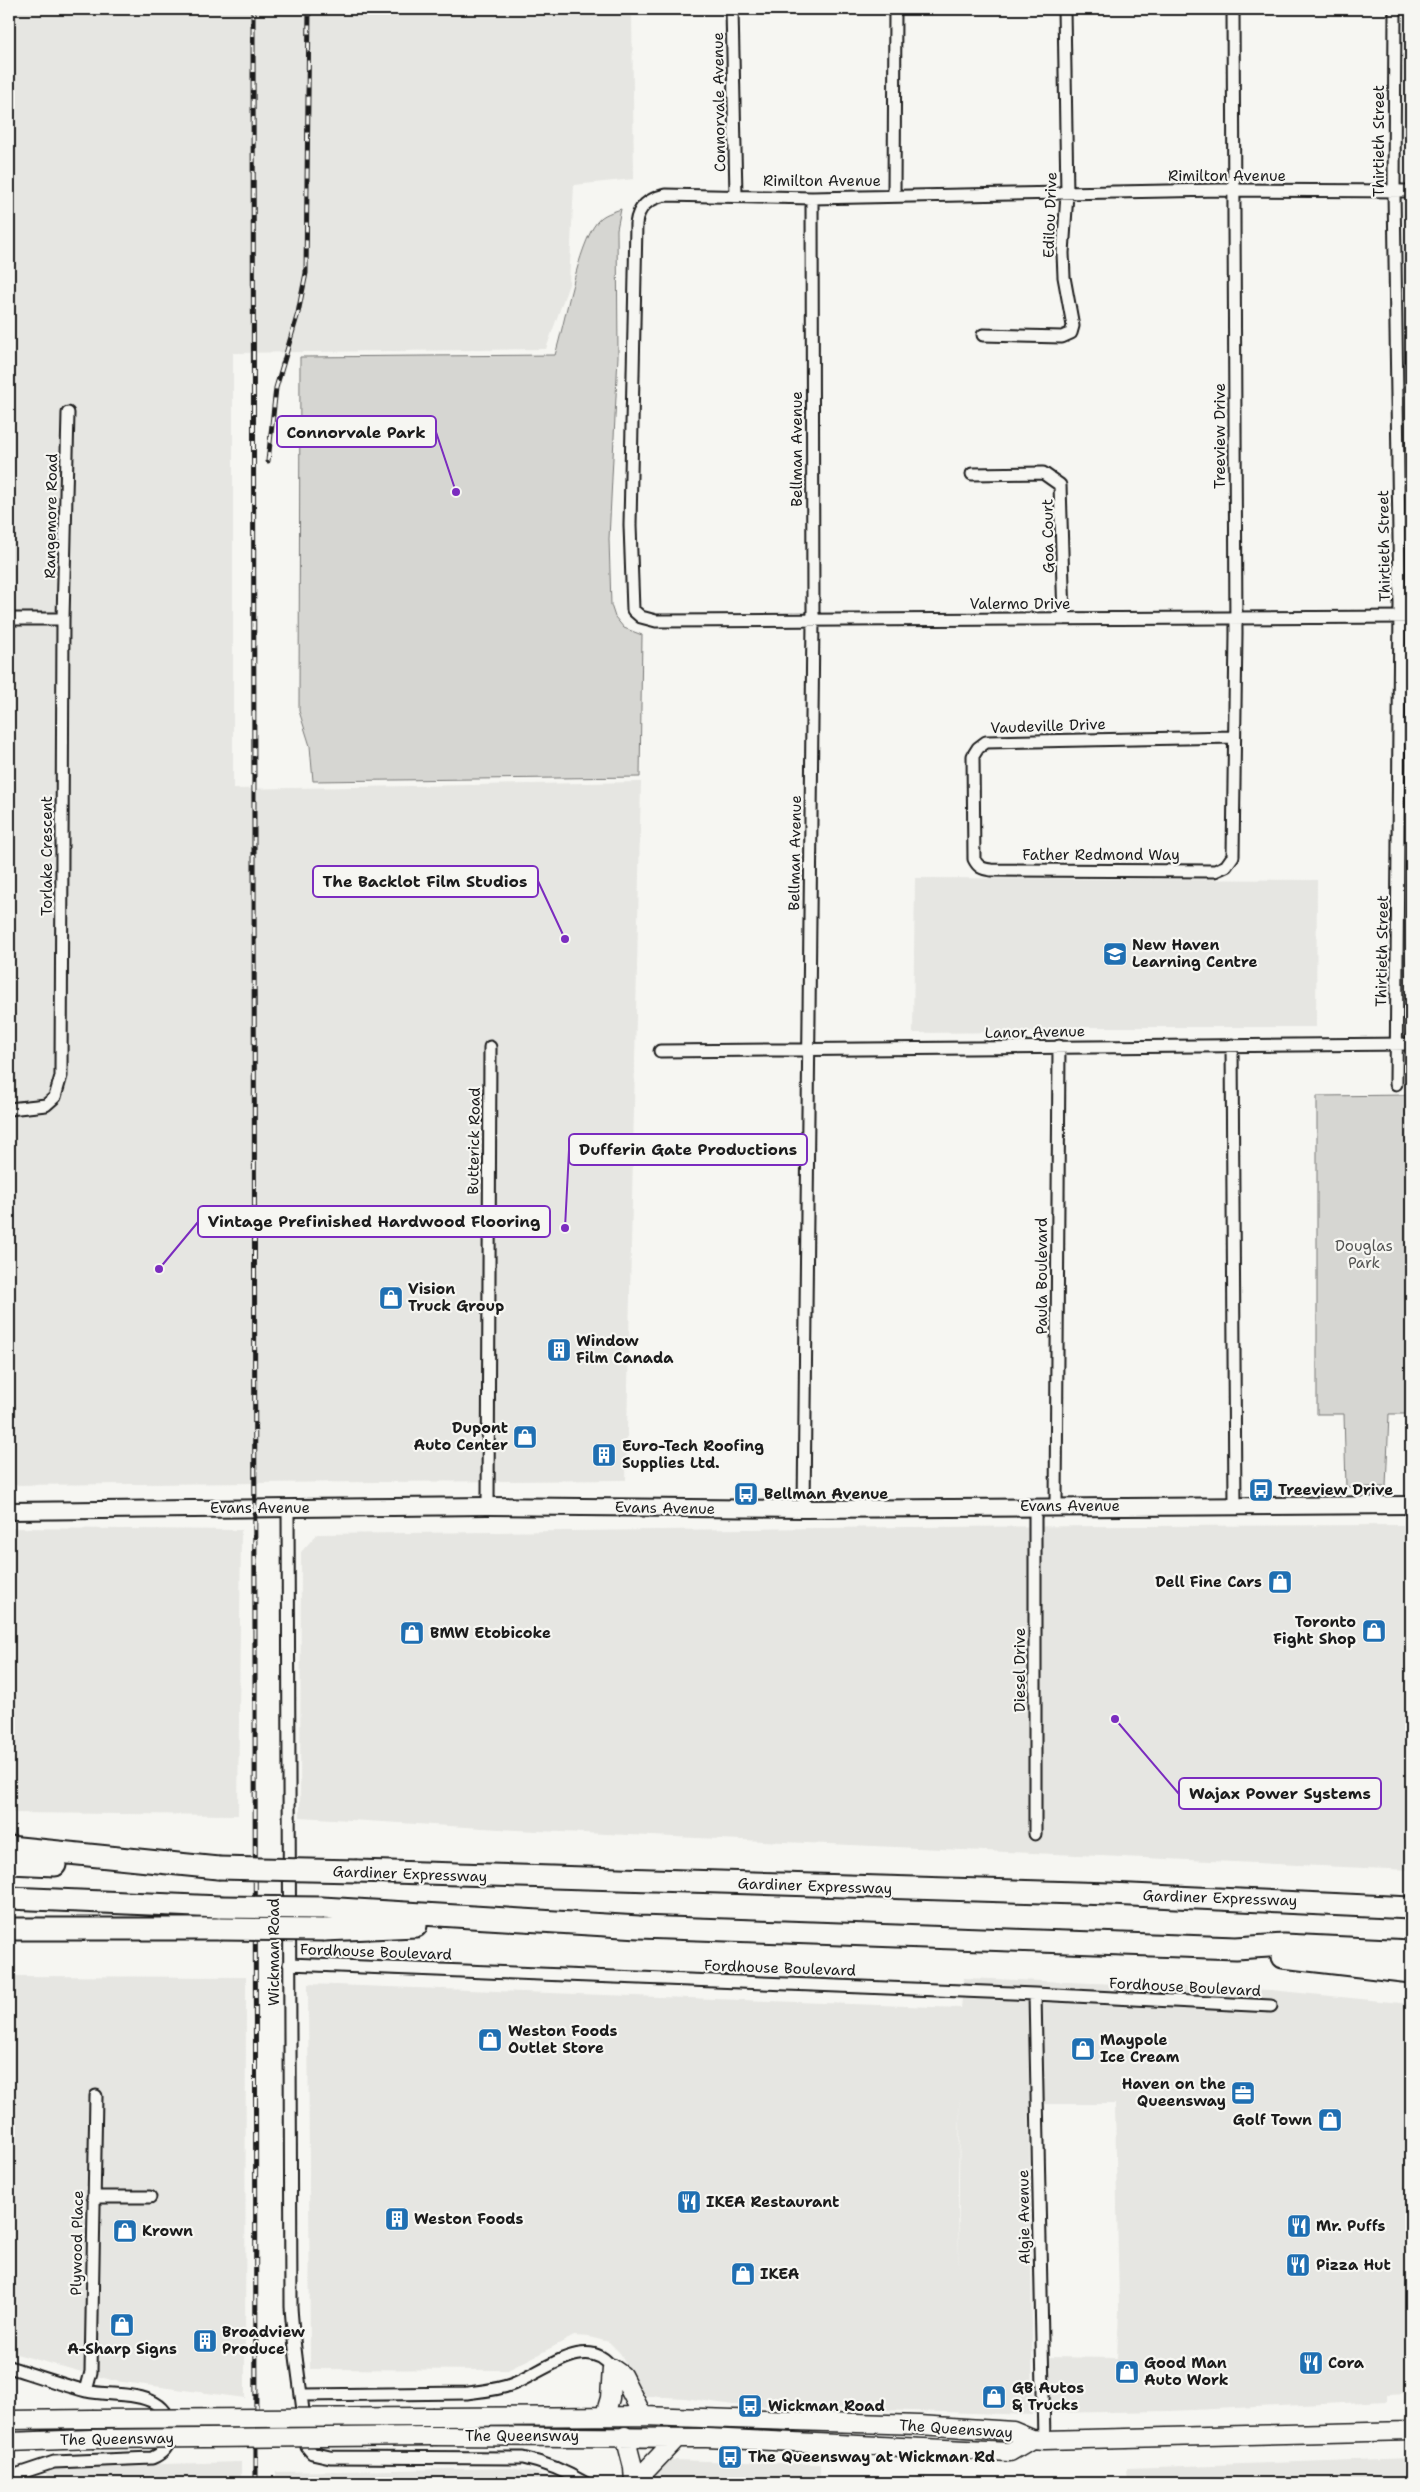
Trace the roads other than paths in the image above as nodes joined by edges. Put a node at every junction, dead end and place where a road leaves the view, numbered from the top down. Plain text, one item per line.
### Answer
1 (732, 9) edge
2 (895, 9) edge
3 (1064, 9) edge
4 (1233, 9) edge
5 (1395, 9) edge
6 (1233, 190) junction
7 (1394, 191) junction
8 (1411, 191) edge
9 (1067, 194) junction
10 (736, 195) junction
11 (894, 195) junction
12 (812, 198) junction
13 (983, 335) dead end
14 (68, 413) dead end
15 (972, 474) dead end
16 (633, 610) joint
17 (1236, 617) junction
18 (1405, 617) edge
19 (9, 619) edge
20 (63, 619) junction
21 (1064, 619) junction
22 (812, 620) junction
23 (1234, 737) junction
24 (974, 859) joint
25 (1230, 861) joint
26 (1396, 1044) junction
27 (1411, 1044) edge
28 (1232, 1045) junction
29 (1059, 1046) junction
30 (490, 1047) dead end
31 (807, 1050) junction
32 (660, 1051) dead end
33 (1396, 1084) dead end
34 (9, 1109) edge
35 (1235, 1505) junction
36 (1411, 1505) edge
37 (488, 1506) junction
38 (1035, 1506) junction
39 (1056, 1507) junction
40 (288, 1509) junction
41 (804, 1509) junction
42 (9, 1511) edge
43 (1035, 1834) dead end
44 (9, 1847) edge
45 (9, 1863) edge
46 (218, 1868) junction
47 (9, 1898) edge
48 (1411, 1908) edge
49 (502, 1920) junction
50 (9, 1930) edge
51 (1236, 1948) junction
52 (1411, 1950) edge
53 (289, 1964) junction
54 (1411, 1972) edge
55 (1035, 1994) junction
56 (1271, 2006) dead end
57 (96, 2096) dead end
58 (93, 2197) junction
59 (150, 2197) dead end
60 (9, 2366) edge
61 (612, 2368) junction
62 (86, 2391) junction
63 (303, 2395) junction
64 (605, 2415) junction
65 (643, 2416) junction
66 (9, 2420) edge
67 (1411, 2431) edge
68 (625, 2436) junction
69 (676, 2438) junction
70 (1038, 2440) junction
71 (9, 2442) edge
72 (9, 2477) edge
73 (585, 2483) edge
74 (634, 2483) edge

1 - 10 street, Connorvale Avenue
2 - 11 street
3 - 9 street, Edilou Drive
4 - 6 street, Treeview Drive
5 - 7 street, Thirtieth Street
6 - 7 street, Rimilton Avenue
6 - 9 street, Rimilton Avenue
6 - 17 street, Treeview Drive
7 - 8 street, Rimilton Avenue
7 - 18 street, Thirtieth Street
9 - 11 street, Rimilton Avenue
9 - 13 street, Edilou Drive
10 - 12 street, Rimilton Avenue
10 - 16 street, Rimilton Avenue
11 - 12 street, Rimilton Avenue
12 - 22 street, Bellman Avenue
14 - 20 street, Rangemore Road
15 - 21 street, Goa Court
16 - 22 street, Valermo Drive
17 - 18 street, Valermo Drive
17 - 21 street, Valermo Drive
17 - 23 street, Treeview Drive
18 - 26 street, Thirtieth Street
19 - 20 street
20 - 34 street, Torlake Crescent
21 - 22 street, Valermo Drive
22 - 31 street, Bellman Avenue
23 - 24 street, Vaudeville Drive
23 - 25 street, Treeview Drive
24 - 25 street, Father Redmond Way
26 - 27 street, Lanor Avenue
26 - 28 street, Lanor Avenue
26 - 33 street, Thirtieth Street
28 - 29 street, Lanor Avenue
28 - 35 street
29 - 31 street, Lanor Avenue
29 - 39 street, Paula Boulevard
30 - 37 street, Butterick Road
31 - 32 street, Lanor Avenue
31 - 41 street, Bellman Avenue
35 - 36 main road, Evans Avenue
35 - 39 main road, Evans Avenue
37 - 40 main road, Evans Avenue
37 - 41 main road, Evans Avenue
38 - 39 main road, Evans Avenue
38 - 41 main road, Evans Avenue
38 - 43 street, Diesel Drive
40 - 42 main road, Evans Avenue
40 - 53 street, Wickman Road
44 - 46 highway, Gardiner Expressway
45 - 46 highway, Gardiner Expressway
46 - 48 highway, Gardiner Expressway, bridge
47 - 49 highway, bridge
49 - 50 highway, bridge
49 - 51 highway
51 - 52 highway
51 - 54 highway
53 - 55 street, Fordhouse Boulevard
53 - 63 street, Wickman Road
55 - 56 street, Fordhouse Boulevard
55 - 70 street, Algie Avenue
57 - 58 street, Plywood Place
58 - 59 street
58 - 62 street, Plywood Place
60 - 62 street
61 - 63 street
61 - 64 main road
61 - 65 main road
62 - 72 street
63 - 73 street, Wickman Road
64 - 65 main road, The Queensway
64 - 66 main road, The Queensway, bridge
65 - 70 main road, The Queensway
67 - 70 main road, The Queensway
68 - 69 main road, The Queensway
68 - 71 main road, The Queensway, bridge
68 - 74 main road
69 - 70 main road, The Queensway
69 - 74 main road

